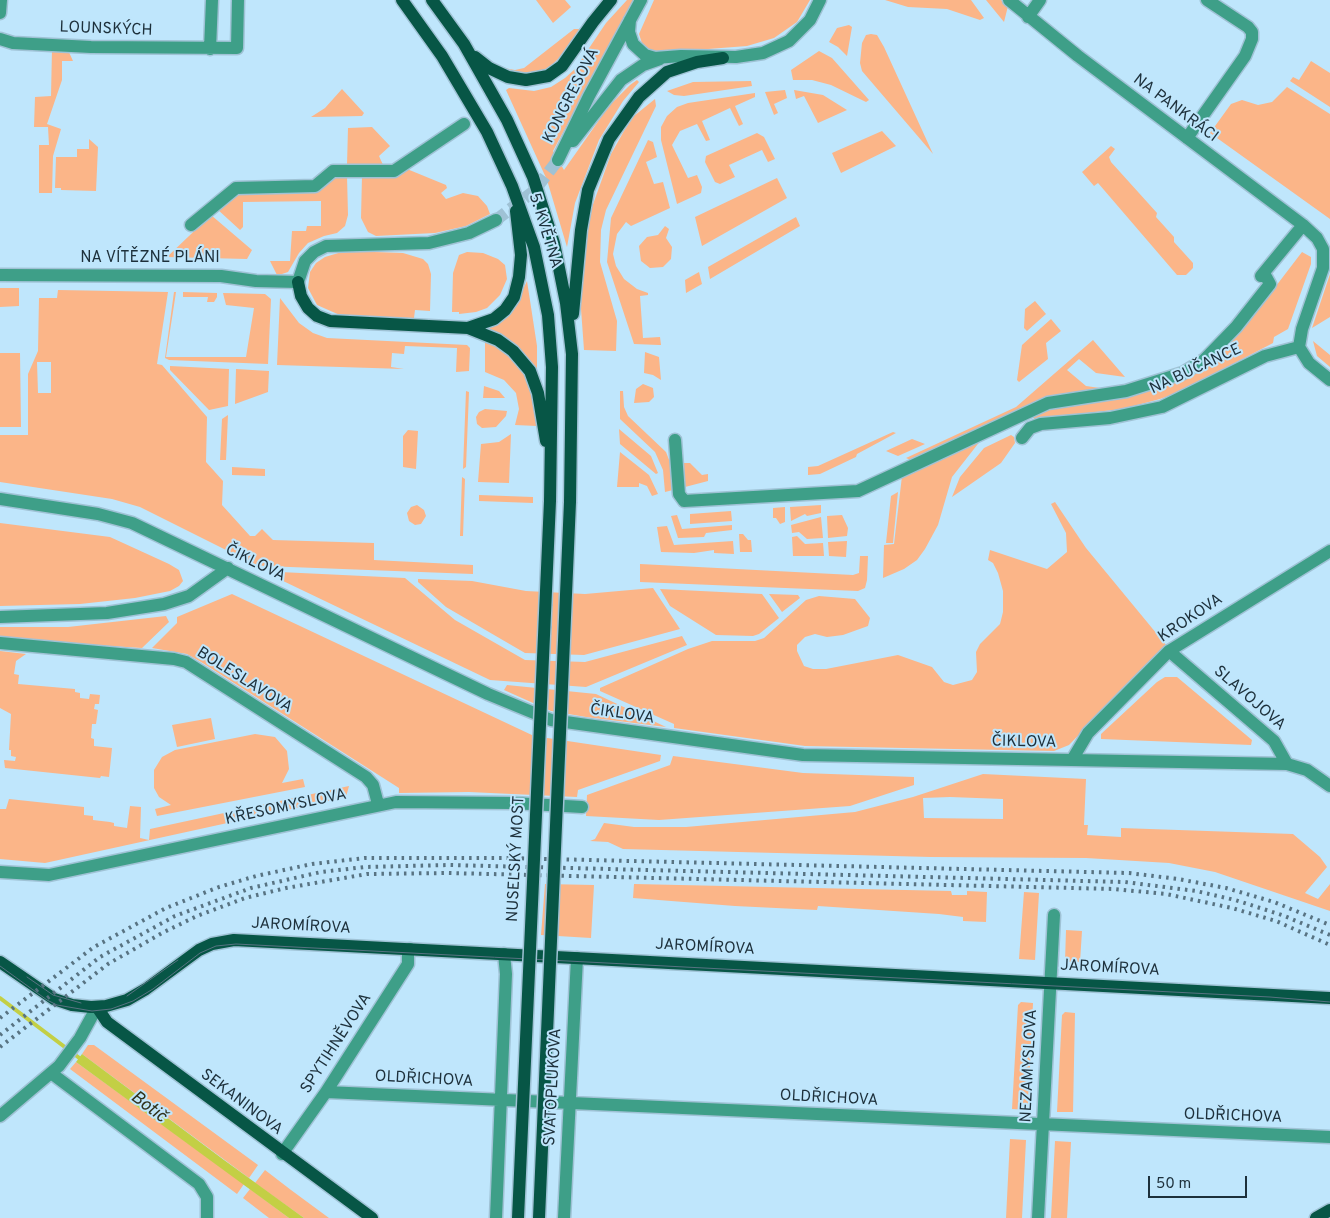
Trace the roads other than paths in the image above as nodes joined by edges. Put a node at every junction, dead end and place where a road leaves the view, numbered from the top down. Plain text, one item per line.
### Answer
1 (1, 0) edge
2 (212, 0) edge
3 (238, 0) edge
4 (402, 0) edge
5 (432, 0) edge
6 (611, 0) edge
7 (641, 0) edge
8 (820, 0) edge
9 (1010, 0) edge
10 (1040, 0) edge
11 (1207, 0) edge
12 (0, 13) edge
13 (1028, 17) junction
14 (630, 20) junction
15 (0, 39) edge
16 (464, 44) junction
17 (210, 49) junction
18 (662, 58) junction
19 (723, 58) junction
20 (464, 124) dead end
21 (1187, 138) junction
22 (503, 165) junction
23 (496, 220) tunnel mouth
24 (191, 225) dead end
25 (1303, 225) junction
26 (1325, 243) edge
27 (0, 275) edge
28 (298, 282) junction
29 (463, 328) junction
30 (1298, 347) junction
31 (572, 354) junction
32 (1330, 380) edge
33 (1022, 438) dead end
34 (675, 440) dead end
35 (550, 468) junction
36 (0, 499) edge
37 (550, 501) joint
38 (1330, 552) edge
39 (228, 568) junction
40 (0, 617) edge
41 (0, 643) edge
42 (1169, 651) junction
43 (1072, 760) junction
44 (1287, 764) junction
45 (1330, 786) edge
46 (378, 804) junction
47 (582, 807) dead end
48 (0, 872) edge
49 (1054, 915) dead end
50 (410, 949) junction
51 (504, 954) junction
52 (577, 958) junction
53 (0, 962) edge
54 (1051, 982) junction
55 (1330, 998) edge
56 (97, 1007) junction
57 (55, 1069) junction
58 (326, 1092) junction
59 (501, 1100) junction
60 (570, 1104) junction
61 (0, 1116) edge
62 (1044, 1126) junction
63 (1330, 1137) edge
64 (282, 1154) junction
65 (1330, 1210) edge
66 (207, 1218) edge
67 (372, 1218) edge
68 (496, 1218) edge
69 (518, 1218) edge
70 (539, 1218) edge
71 (564, 1218) edge
72 (1038, 1218) edge
73 (1316, 1218) edge

1 - 12 street
2 - 17 street
3 - 17 street, LOUNSKÝCH
4 - 22 main road, 5. KVĚTNA
5 - 16 main road, 5. KVĚTNA
6 - 16 main road
7 - 14 street
8 - 19 street
9 - 13 street, NA PANKRÁCI
10 - 13 street
11 - 21 street
13 - 21 street, NA PANKRÁCI
14 - 18 street
14 - 18 street, KONGRESOVÁ
15 - 17 street, LOUNSKÝCH
16 - 31 main road, 5. KVĚTNA
18 - 19 street
19 - 31 main road
20 - 24 street
21 - 25 street, NA PANKRÁCI
22 - 29 main road
22 - 35 main road, 5. KVĚTNA
23 - 28 street
25 - 26 street, NA PANKRÁCI
25 - 34 street
26 - 30 street, NA PANKRÁCI
27 - 28 street, NA VÍTĚZNÉ PLÁNI
28 - 29 main road
29 - 35 main road
30 - 32 street
30 - 33 street, NA BUČANCE
31 - 70 main road, 5. KVĚTNA, bridge
35 - 37 main road, 5. KVĚTNA
36 - 39 street, ČIKLOVA
37 - 69 main road, NUSELSKÝ MOST, bridge
38 - 42 street, KROKOVA
39 - 40 street
39 - 43 street, ČIKLOVA
41 - 46 street, BOLESLAVOVA
42 - 43 street, KROKOVA
42 - 44 street, SLAVOJOVA
43 - 44 street, ČIKLOVA
44 - 45 street
46 - 47 street, KŘESOMYSLOVA
46 - 48 street, KŘESOMYSLOVA
49 - 54 street, NEZAMYSLOVA
50 - 51 main road, JAROMÍROVA
50 - 56 main road, JAROMÍROVA
50 - 58 street, SPYTIHNĚVOVA
51 - 52 main road, JAROMÍROVA
51 - 59 street
52 - 54 main road, JAROMÍROVA
52 - 60 street, SVATOPLUKOVA
53 - 56 main road
54 - 55 main road, JAROMÍROVA
54 - 62 street, NEZAMYSLOVA
56 - 57 street
56 - 64 main road, SEKANINOVA
57 - 61 street
57 - 66 street
58 - 59 street, OLDŘICHOVA
58 - 64 street, SPYTIHNĚVOVA
59 - 60 street, OLDŘICHOVA
59 - 68 street
60 - 62 street, OLDŘICHOVA
60 - 71 street, SVATOPLUKOVA
62 - 63 street, OLDŘICHOVA
62 - 72 street, NEZAMYSLOVA
64 - 67 main road, SEKANINOVA
65 - 73 main road

